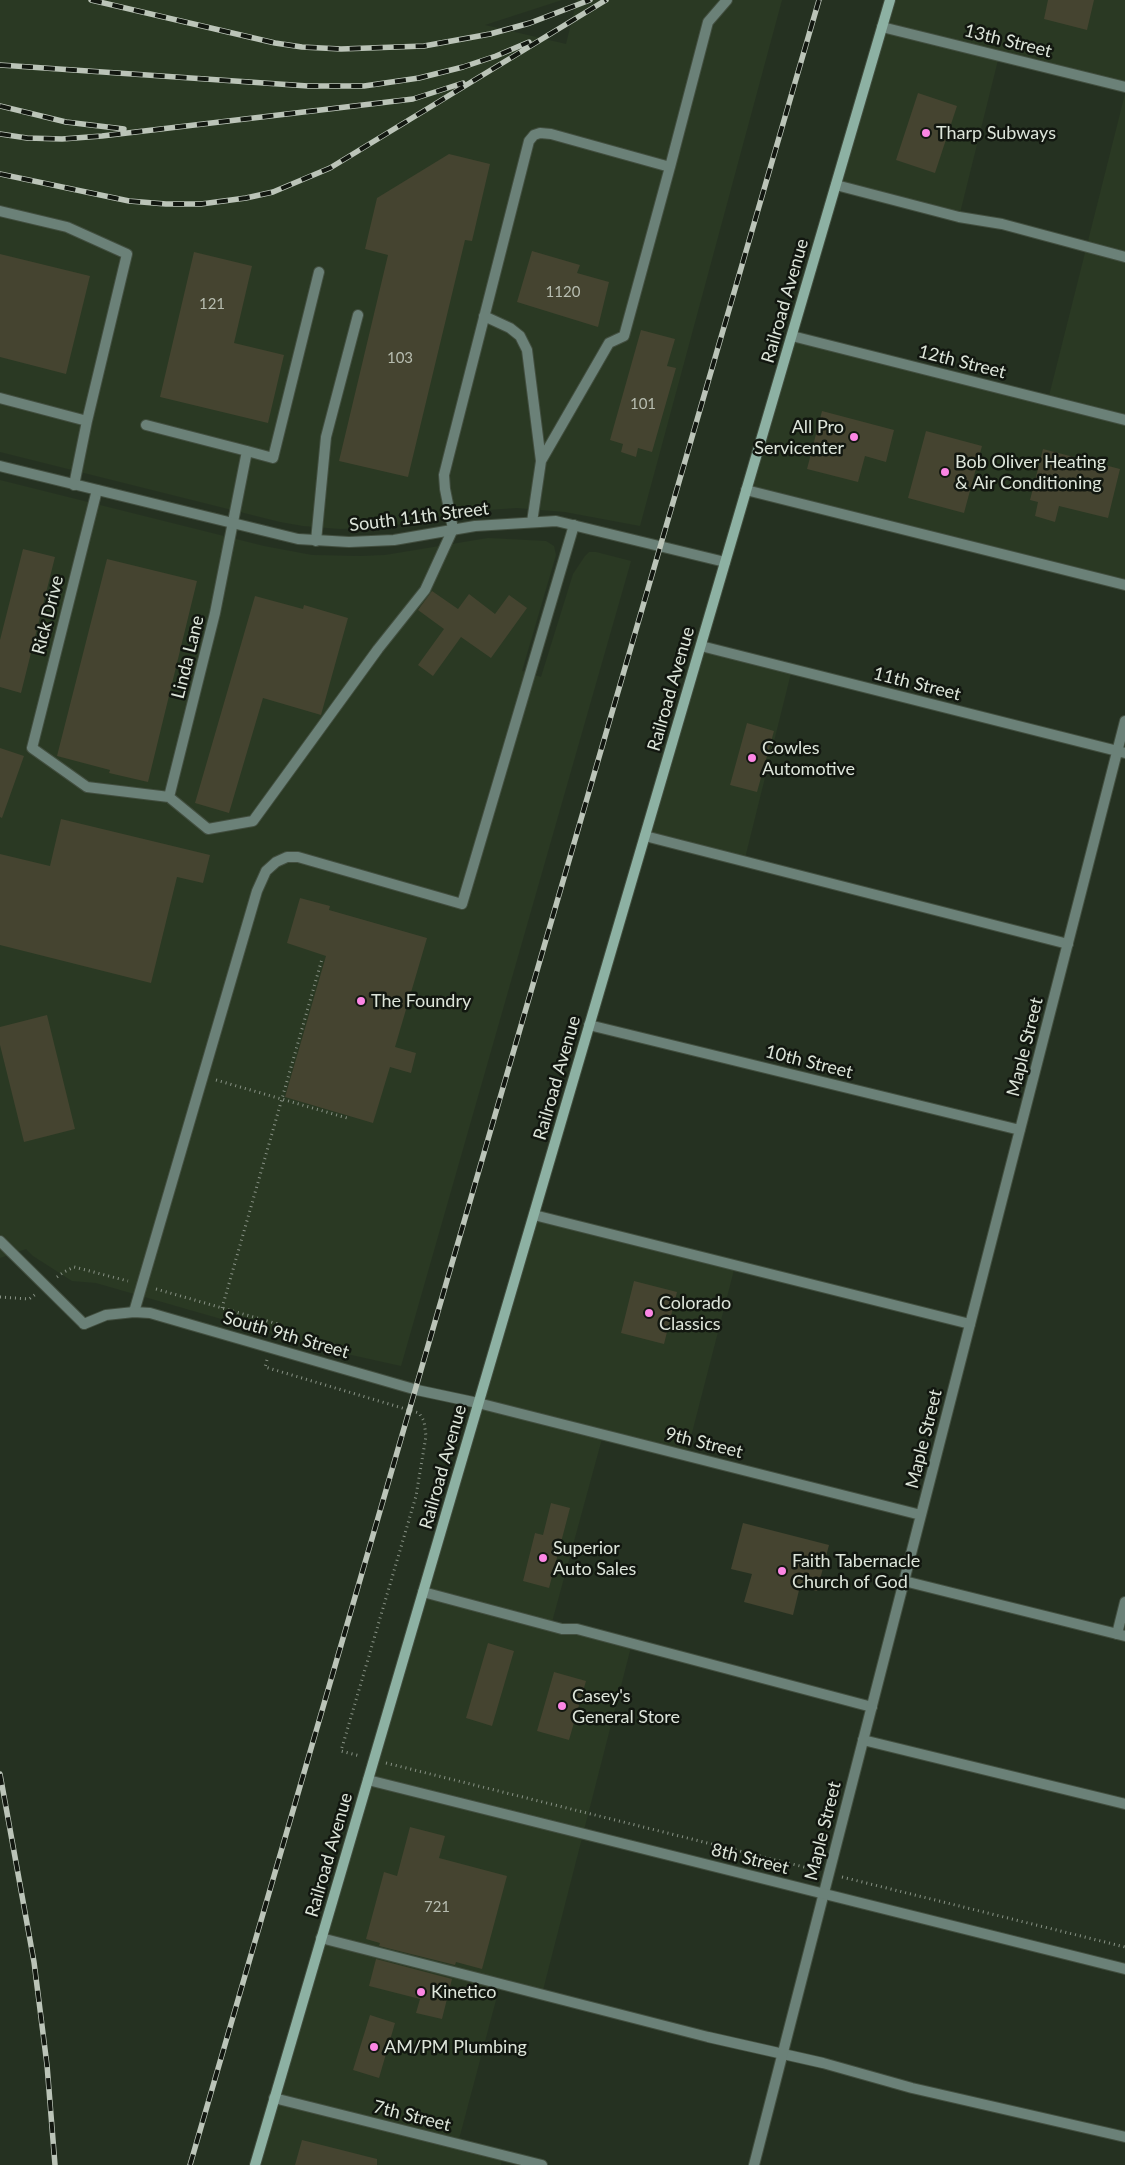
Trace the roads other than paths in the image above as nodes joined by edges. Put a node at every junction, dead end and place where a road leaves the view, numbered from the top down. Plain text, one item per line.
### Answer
1 (726, 0) edge
2 (890, 0) edge
3 (882, 27) junction
4 (1125, 88) edge
5 (670, 166) junction
6 (836, 185) junction
7 (0, 211) edge
8 (1125, 257) edge
9 (319, 272) dead end
10 (358, 315) dead end
11 (484, 316) junction
12 (792, 336) junction
13 (0, 398) edge
14 (1125, 420) edge
15 (87, 421) junction
16 (146, 425) dead end
17 (247, 451) junction
18 (540, 461) junction
19 (0, 466) edge
20 (74, 485) junction
21 (97, 490) junction
22 (746, 490) junction
23 (532, 522) junction
24 (233, 524) junction
25 (574, 525) junction
26 (453, 529) junction
27 (316, 541) junction
28 (725, 562) junction
29 (1125, 585) edge
30 (701, 646) junction
31 (1125, 721) edge
32 (1121, 752) edge
33 (169, 797) junction
34 (645, 836) junction
35 (1068, 944) junction
36 (589, 1025) junction
37 (1020, 1130) junction
38 (534, 1215) junction
39 (0, 1241) edge
40 (134, 1312) junction
41 (970, 1324) junction
42 (478, 1403) junction
43 (921, 1515) junction
44 (904, 1581) junction
45 (423, 1592) junction
46 (1125, 1602) edge
47 (1121, 1635) edge
48 (872, 1707) junction
49 (863, 1740) junction
50 (368, 1780) junction
51 (1125, 1804) edge
52 (824, 1894) junction
53 (321, 1938) junction
54 (1125, 1969) edge
55 (782, 2055) junction
56 (274, 2098) junction
57 (1125, 2137) edge
58 (255, 2165) edge
59 (542, 2165) edge
60 (754, 2165) edge

1 - 5 street
2 - 3 main road, Railroad Avenue
3 - 4 street, 13th Street
3 - 6 main road, Railroad Avenue
5 - 11 street
5 - 18 street
6 - 8 street
6 - 12 main road, Railroad Avenue
7 - 15 street
9 - 17 street
10 - 27 street
11 - 18 street
11 - 26 street
12 - 14 street, 12th Street
12 - 22 main road, Railroad Avenue
13 - 15 street
15 - 20 street
16 - 17 street
17 - 24 street, Linda Lane
18 - 23 street
19 - 20 street, South 11th Street
20 - 21 street, South 11th Street
21 - 24 street, South 11th Street
21 - 33 street, Rick Drive
22 - 28 main road, Railroad Avenue
22 - 29 street
23 - 25 street, South 11th Street
23 - 26 street, South 11th Street
24 - 27 street, South 11th Street
24 - 33 street, Linda Lane
25 - 28 street, South 11th Street
25 - 40 street
26 - 27 street, South 11th Street
26 - 33 street
28 - 30 main road, Railroad Avenue
30 - 32 street, 11th Street
30 - 34 main road, Railroad Avenue
31 - 32 street, Maple Street
32 - 35 street, Maple Street
34 - 35 street
34 - 36 main road, Railroad Avenue
35 - 37 street, Maple Street
36 - 37 street, 10th Street
36 - 38 main road, Railroad Avenue
37 - 41 street, Maple Street
38 - 41 street
38 - 42 main road, Railroad Avenue
39 - 40 street, South 9th Street
40 - 42 street, South 9th Street
41 - 43 street, Maple Street
42 - 43 street, 9th Street
42 - 45 main road, Railroad Avenue
43 - 44 street, Maple Street
44 - 47 street
44 - 48 street, Maple Street
45 - 48 street
45 - 50 main road, Railroad Avenue
46 - 47 street
48 - 49 street, Maple Street
49 - 51 street
49 - 52 street, Maple Street
50 - 52 street, 8th Street
50 - 53 main road, Railroad Avenue
52 - 54 street, 8th Street
52 - 55 street, Maple Street
53 - 55 street
53 - 56 main road, Railroad Avenue
55 - 57 street
55 - 60 street, Maple Street
56 - 58 main road, Railroad Avenue
56 - 59 street, 7th Street

